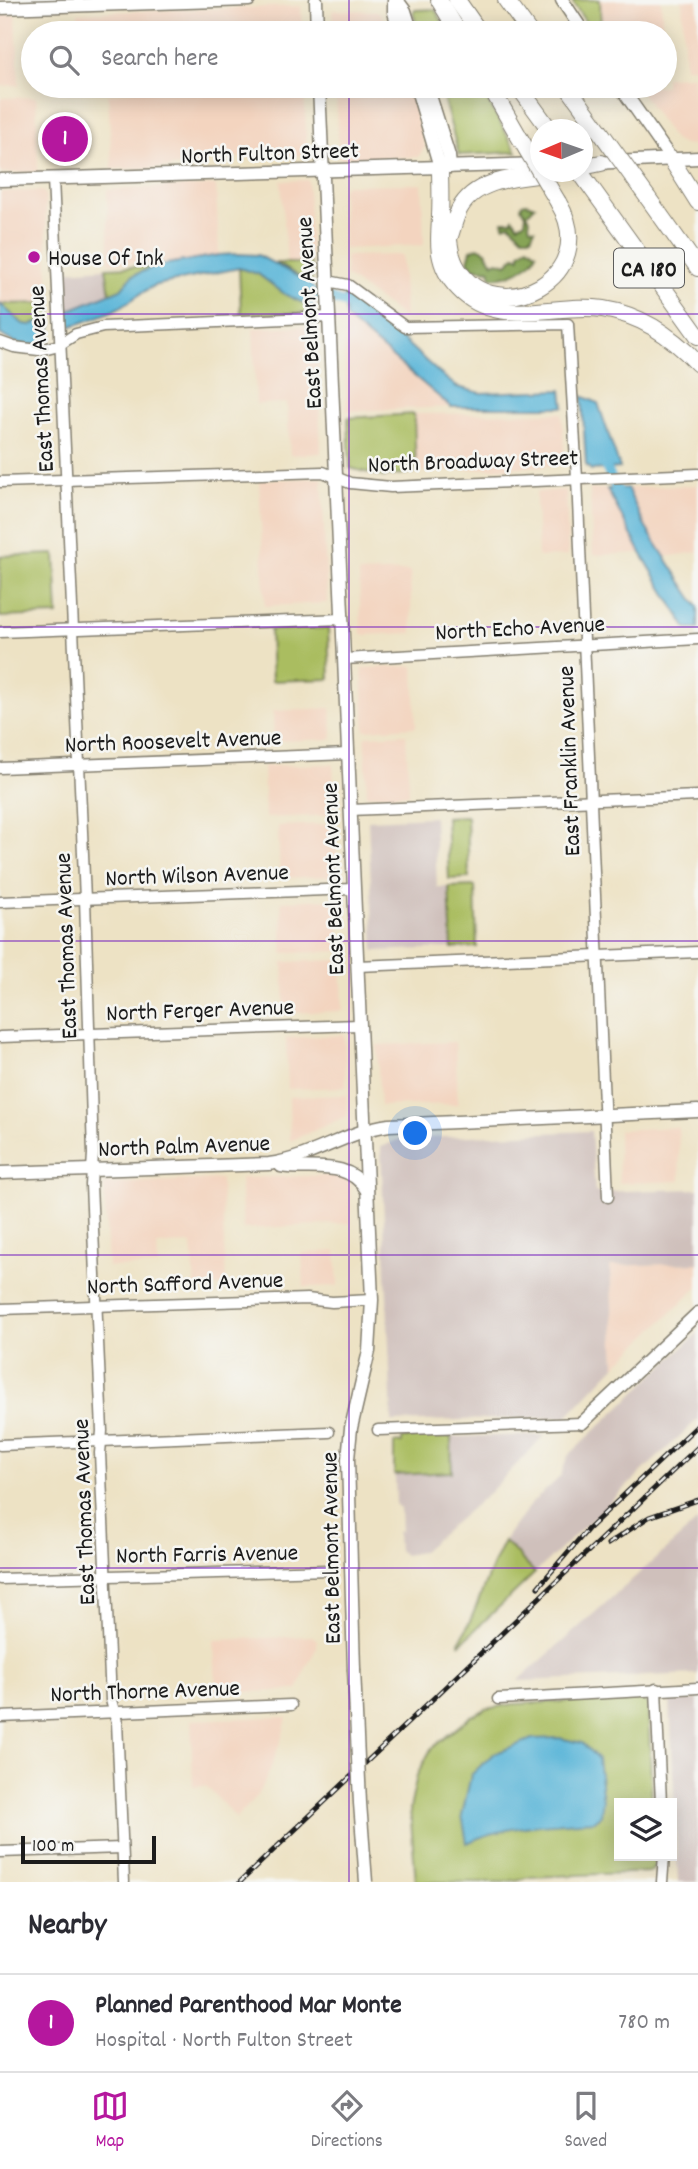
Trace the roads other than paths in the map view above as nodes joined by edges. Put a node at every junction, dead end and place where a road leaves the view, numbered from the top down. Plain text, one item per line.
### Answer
1 (249, 0) edge
2 (316, 0) edge
3 (395, 0) edge
4 (439, 0) edge
5 (457, 0) edge
6 (506, 0) edge
7 (562, 0) edge
8 (0, 8) edge
9 (317, 21) edge
10 (397, 21) edge
11 (408, 21) edge
12 (451, 21) edge
13 (472, 21) edge
14 (520, 21) edge
15 (576, 21) edge
16 (320, 98) edge
17 (420, 98) edge
18 (431, 98) edge
19 (497, 98) edge
20 (527, 98) edge
21 (576, 98) edge
22 (628, 98) edge
23 (542, 119) edge
24 (698, 158) edge
25 (671, 159) junction
26 (601, 163) joint
27 (530, 164) edge
28 (593, 164) edge
29 (445, 167) junction
30 (323, 172) junction
31 (530, 177) edge
32 (53, 178) junction
33 (0, 180) edge
34 (587, 182) edge
35 (698, 202) edge
36 (449, 238) junction
37 (698, 268) edge
38 (328, 284) junction
39 (330, 314) junction
40 (698, 336) edge
41 (0, 342) edge
42 (60, 345) junction
43 (698, 364) edge
44 (698, 474) edge
45 (578, 478) junction
46 (336, 479) junction
47 (65, 480) junction
48 (0, 482) edge
49 (342, 619) junction
50 (72, 629) junction
51 (0, 632) edge
52 (698, 639) edge
53 (584, 644) junction
54 (344, 659) junction
55 (348, 754) junction
56 (78, 764) junction
57 (0, 768) edge
58 (698, 796) edge
59 (590, 800) junction
60 (350, 810) junction
61 (353, 889) junction
62 (85, 899) junction
63 (0, 902) edge
64 (698, 952) edge
65 (598, 957) junction
66 (357, 966) junction
67 (359, 1025) junction
68 (88, 1034) junction
69 (0, 1037) edge
70 (698, 1111) edge
71 (605, 1114) junction
72 (363, 1130) junction
73 (269, 1164) junction
74 (92, 1170) junction
75 (0, 1173) edge
76 (366, 1190) junction
77 (608, 1197) dead end
78 (372, 1300) junction
79 (96, 1306) junction
80 (0, 1309) edge
81 (698, 1313) edge
82 (582, 1423) joint
83 (378, 1430) dead end
84 (328, 1432) dead end
85 (100, 1442) junction
86 (0, 1444) edge
87 (330, 1570) dead end
88 (105, 1576) junction
89 (0, 1579) edge
90 (698, 1688) edge
91 (656, 1689) junction
92 (498, 1699) dead end
93 (291, 1705) dead end
94 (114, 1711) junction
95 (0, 1717) edge
96 (661, 1798) edge
97 (122, 1848) junction
98 (0, 1852) edge
99 (664, 1861) edge
100 (124, 1882) edge
101 (366, 1882) edge
102 (662, 1882) edge

1 - 8 main road
2 - 9 main road
3 - 10 main road
3 - 11 main road
4 - 12 highway
5 - 13 highway
6 - 14 highway
7 - 15 main road
16 - 30 main road, East Belmont Avenue
17 - 29 main road
18 - 29 main road
19 - 36 highway, bridge
20 - 23 highway
21 - 37 highway, CA 180, bridge
22 - 25 main road
24 - 25 main road
25 - 26 main road
25 - 35 highway
26 - 28 highway
27 - 29 main road, North Fulton Street
29 - 30 main road, North Fulton Street
29 - 36 highway
29 - 43 highway
30 - 32 main road, North Fulton Street
30 - 38 main road, East Belmont Avenue
31 - 36 highway
32 - 33 main road, North Fulton Street
32 - 42 street, East Thomas Avenue
34 - 40 highway, CA 180
38 - 39 main road, East Belmont Avenue
38 - 45 street, East Franklin Avenue
39 - 42 street
39 - 46 main road, East Belmont Avenue
41 - 42 street
42 - 47 street, East Thomas Avenue
44 - 45 street, North Broadway Street
45 - 46 street, North Broadway Street
45 - 53 street, East Franklin Avenue
46 - 47 street, North Broadway Street
46 - 49 main road, East Belmont Avenue
47 - 48 street, North Broadway Street
47 - 50 street, East Thomas Avenue
49 - 50 street
49 - 54 main road, East Belmont Avenue
50 - 51 street
50 - 56 street, East Thomas Avenue
52 - 53 street, North Echo Avenue
53 - 54 street, North Echo Avenue
53 - 59 street, East Franklin Avenue
54 - 55 main road, East Belmont Avenue
55 - 56 street, North Roosevelt Avenue
55 - 60 main road, East Belmont Avenue
56 - 57 street, North Roosevelt Avenue
56 - 62 street, East Thomas Avenue
58 - 59 street
59 - 60 street
59 - 65 street, East Franklin Avenue
60 - 61 main road, East Belmont Avenue
61 - 62 street, North Wilson Avenue
61 - 66 main road, East Belmont Avenue
62 - 63 street, North Wilson Avenue
62 - 68 street, East Thomas Avenue
64 - 65 street
65 - 66 street
65 - 71 street, East Franklin Avenue
66 - 67 main road, East Belmont Avenue
67 - 68 street, North Ferger Avenue
67 - 72 main road, East Belmont Avenue
68 - 69 street, North Ferger Avenue
68 - 74 street, East Thomas Avenue
70 - 71 main road, North Palm Avenue
71 - 72 main road, North Palm Avenue
71 - 77 street, East Franklin Avenue
72 - 73 main road, North Palm Avenue
72 - 76 main road, East Belmont Avenue
73 - 74 main road, North Palm Avenue
73 - 76 main road
74 - 75 main road, North Palm Avenue
74 - 79 street, East Thomas Avenue
76 - 78 main road, East Belmont Avenue
78 - 79 street, North Safford Avenue
78 - 101 main road, East Belmont Avenue, bridge
79 - 80 street, North Safford Avenue
79 - 85 street, East Thomas Avenue
81 - 82 main road
82 - 83 street
84 - 85 street
85 - 86 street
85 - 88 street, East Thomas Avenue
87 - 88 street, North Farris Avenue
88 - 89 street, North Farris Avenue
88 - 94 street, East Thomas Avenue
90 - 91 street
91 - 92 street
91 - 96 street
93 - 94 street, North Thorne Avenue
94 - 95 street, North Thorne Avenue
94 - 97 street, East Thomas Avenue
97 - 98 street
97 - 100 street, East Thomas Avenue
99 - 102 street

